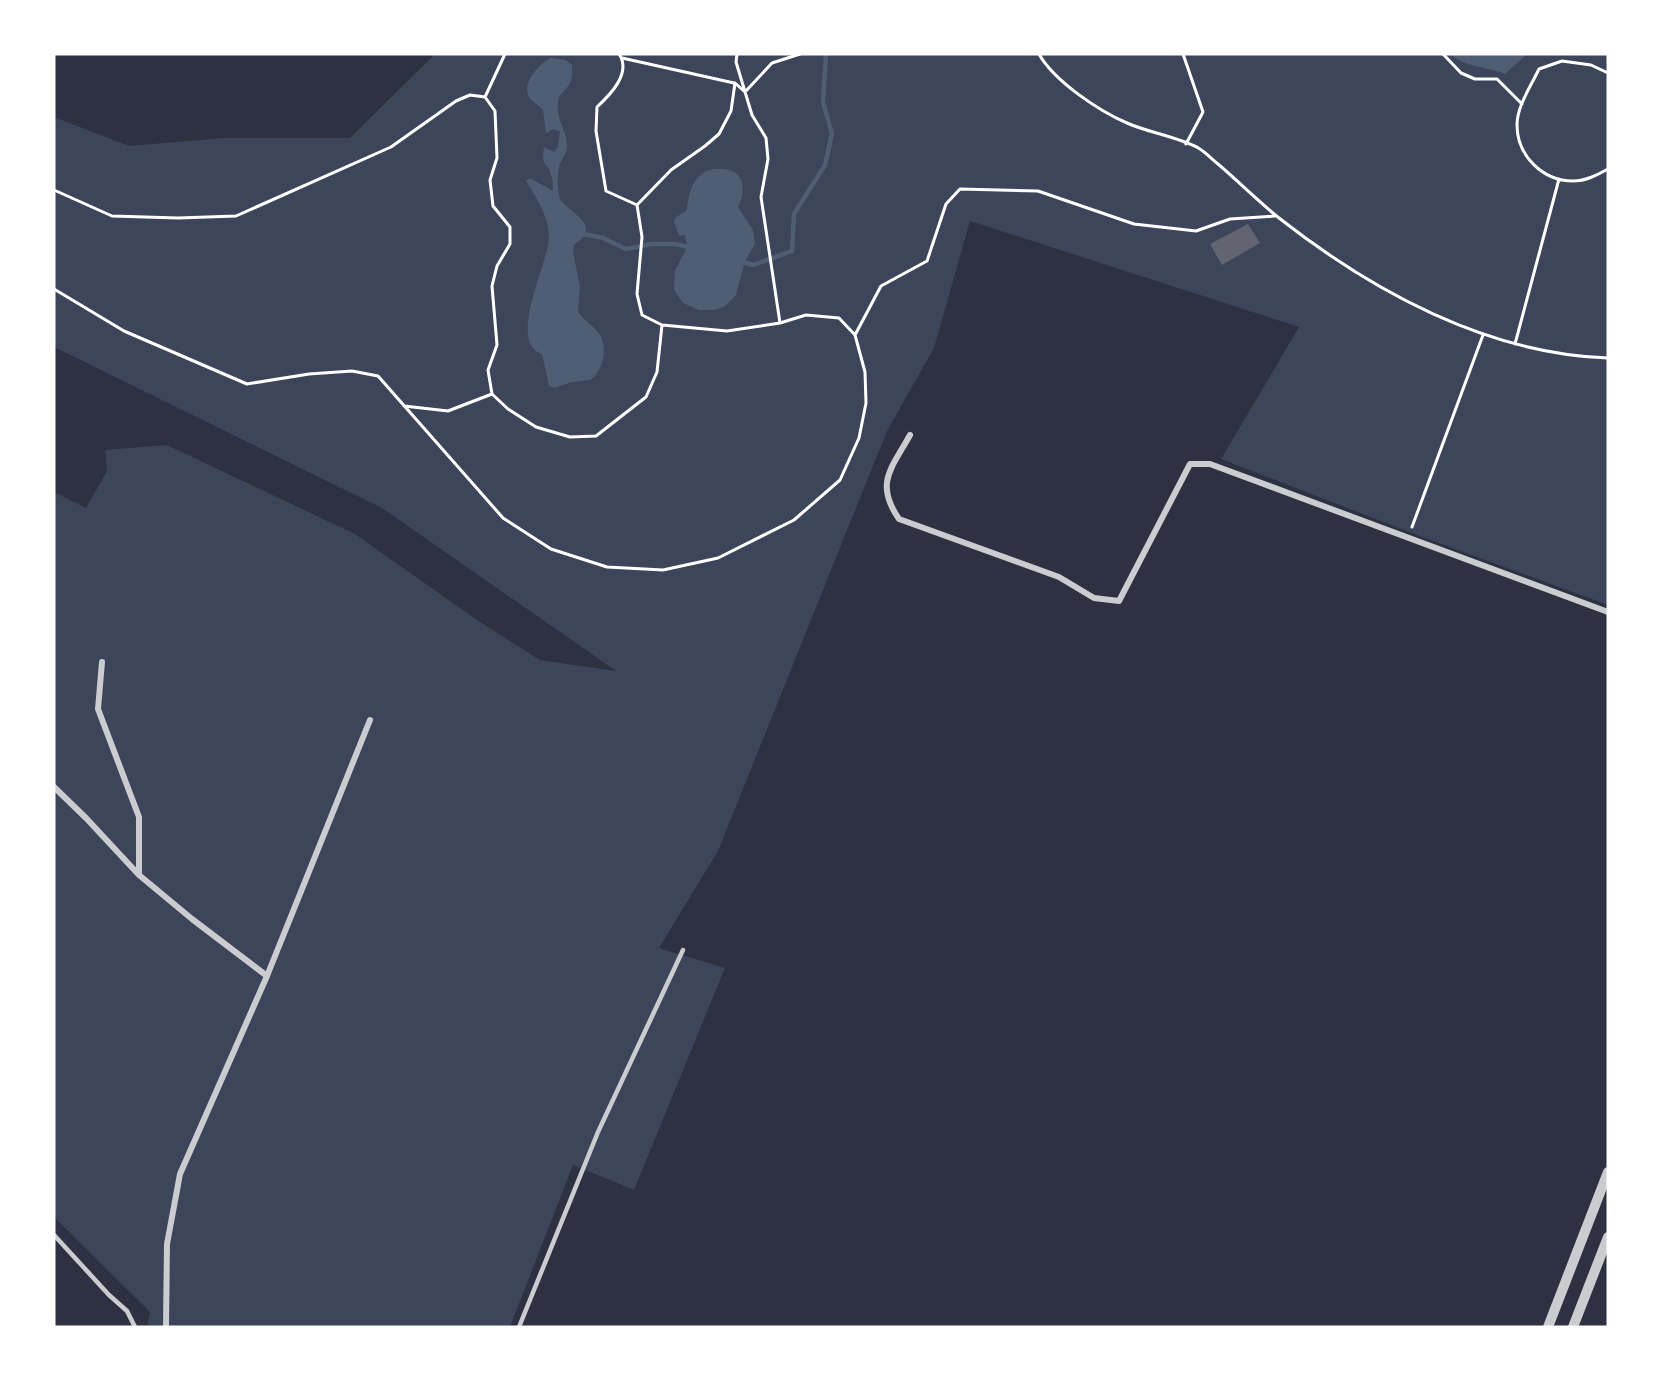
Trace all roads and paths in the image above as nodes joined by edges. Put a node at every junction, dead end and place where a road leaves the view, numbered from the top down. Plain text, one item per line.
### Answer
1 (505, 54) edge
2 (619, 54) edge
3 (737, 54) edge
4 (800, 54) edge
5 (1039, 54) edge
6 (1183, 54) edge
7 (1443, 54) edge
8 (622, 58) junction
9 (1608, 73) edge
10 (735, 83) junction
11 (745, 92) junction
12 (485, 97) junction
13 (1522, 104) junction
14 (1186, 144) junction
15 (1608, 169) edge
16 (1560, 179) junction
17 (54, 190) edge
18 (637, 206) junction
19 (1277, 216) junction
20 (54, 289) edge
21 (780, 323) junction
22 (662, 325) junction
23 (855, 335) junction
24 (1483, 335) junction
25 (1515, 344) junction
26 (1608, 358) edge
27 (492, 394) junction
28 (404, 406) junction
29 (910, 435) dead end
30 (1407, 538) junction
31 (1608, 612) edge
32 (102, 662) dead end
33 (370, 720) dead end
34 (54, 787) edge
35 (139, 875) junction
36 (683, 950) dead end
37 (267, 976) junction
38 (1608, 1172) edge
39 (54, 1235) edge
40 (1608, 1238) edge
41 (135, 1327) edge
42 (166, 1327) edge
43 (519, 1327) edge
44 (1548, 1327) edge
45 (1573, 1327) edge

1 - 12 path
2 - 8 path
3 - 11 path
4 - 11 path
5 - 14 path
6 - 14 path
7 - 13 path
8 - 10 path
8 - 18 path
9 - 13 path
10 - 11 path
10 - 18 path
11 - 21 path
12 - 17 path
12 - 27 path
13 - 16 path
14 - 19 path
15 - 16 path
16 - 25 path
18 - 22 path
19 - 23 path
19 - 24 path
20 - 28 path
21 - 22 path
21 - 23 path
22 - 27 path
23 - 28 path
24 - 25 path
24 - 30 path
25 - 26 path
27 - 28 path
29 - 30 street
30 - 31 street
32 - 35 street
33 - 37 street
34 - 35 street
35 - 37 street
36 - 43 lane
37 - 42 street
38 - 44 street
39 - 41 lane
40 - 45 street

